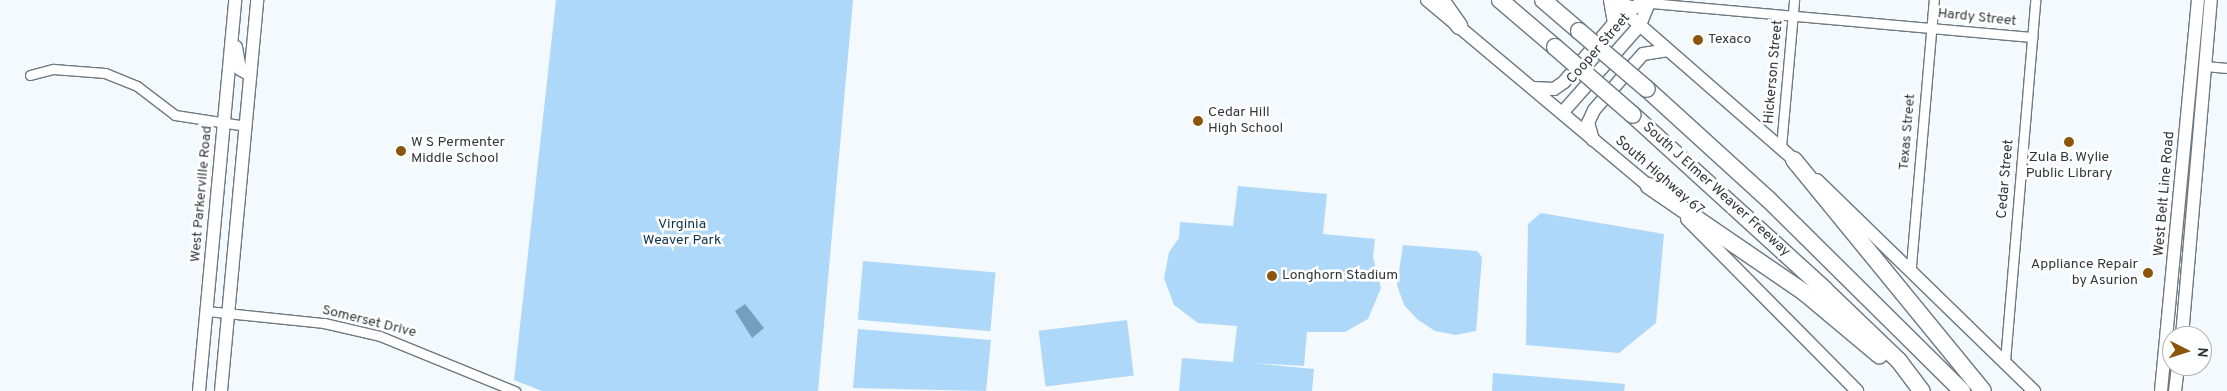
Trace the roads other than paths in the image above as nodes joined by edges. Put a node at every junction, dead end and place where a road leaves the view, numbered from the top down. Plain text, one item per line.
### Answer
1 (235, 0) edge
2 (257, 0) edge
3 (1427, 0) edge
4 (1441, 0) edge
5 (1500, 0) edge
6 (1543, 0) edge
7 (1611, 0) edge
8 (1794, 0) edge
9 (1934, 0) edge
10 (2035, 0) edge
11 (2198, 0) edge
12 (2211, 0) edge
13 (1648, 1) edge
14 (1793, 15) junction
15 (1640, 25) junction
16 (1459, 26) junction
17 (1931, 27) junction
18 (2032, 37) junction
19 (1668, 50) junction
20 (2205, 66) junction
21 (2227, 68) edge
22 (30, 75) dead end
23 (250, 75) junction
24 (1533, 88) junction
25 (1562, 113) junction
26 (223, 125) junction
27 (246, 126) junction
28 (1593, 140) junction
29 (1781, 147) junction
30 (1794, 160) junction
31 (1650, 186) junction
32 (1911, 266) junction
33 (207, 311) junction
34 (229, 313) junction
35 (2183, 326) edge
36 (2005, 361) junction
37 (2177, 376) edge
38 (492, 382) junction
39 (1922, 390) edge
40 (199, 391) edge
41 (221, 391) edge
42 (490, 391) edge
43 (515, 391) edge
44 (1858, 391) edge
45 (1962, 391) edge
46 (1983, 391) edge
47 (2034, 391) edge
48 (2161, 391) edge
49 (2175, 391) edge

1 - 23 main road
1 - 26 main road, West Parkerville Road
2 - 23 main road
3 - 16 main road, South Highway 67
4 - 16 highway
5 - 39 highway, South J Elmer Weaver Freeway, bridge
6 - 45 highway, South J Elmer Weaver Freeway, bridge
7 - 13 main road
7 - 15 main road
7 - 24 main road
8 - 14 street, Hickerson Street
9 - 17 street, Texas Street
10 - 18 street, Cedar Street
11 - 48 main road, West Belt Line Road
12 - 20 main road, West Belt Line Road
13 - 14 street, Hardy Street
13 - 15 main road, Cooper Street
14 - 17 street, Hardy Street
14 - 29 street, Hickerson Street
15 - 19 main road
15 - 25 main road, Cooper Street
16 - 24 main road, South Highway 67
17 - 18 street, Hardy Street
17 - 32 street, Texas Street
18 - 36 street, Cedar Street
19 - 28 main road
19 - 29 main road
20 - 21 street
20 - 35 main road, West Belt Line Road
22 - 26 street
23 - 27 main road
24 - 25 main road, South Highway 67
25 - 28 main road, South Highway 67
26 - 27 street
26 - 33 main road, West Parkerville Road
27 - 34 main road
28 - 31 main road, South Highway 67
29 - 30 main road
30 - 32 main road
30 - 46 highway
31 - 39 highway
31 - 44 main road, South Highway 67
32 - 36 main road
33 - 34 street, Somerset Drive
33 - 40 main road, West Parkerville Road
34 - 38 street, Somerset Drive
34 - 41 main road
36 - 47 main road
37 - 49 main road
38 - 42 street
38 - 43 street, Somerset Drive

